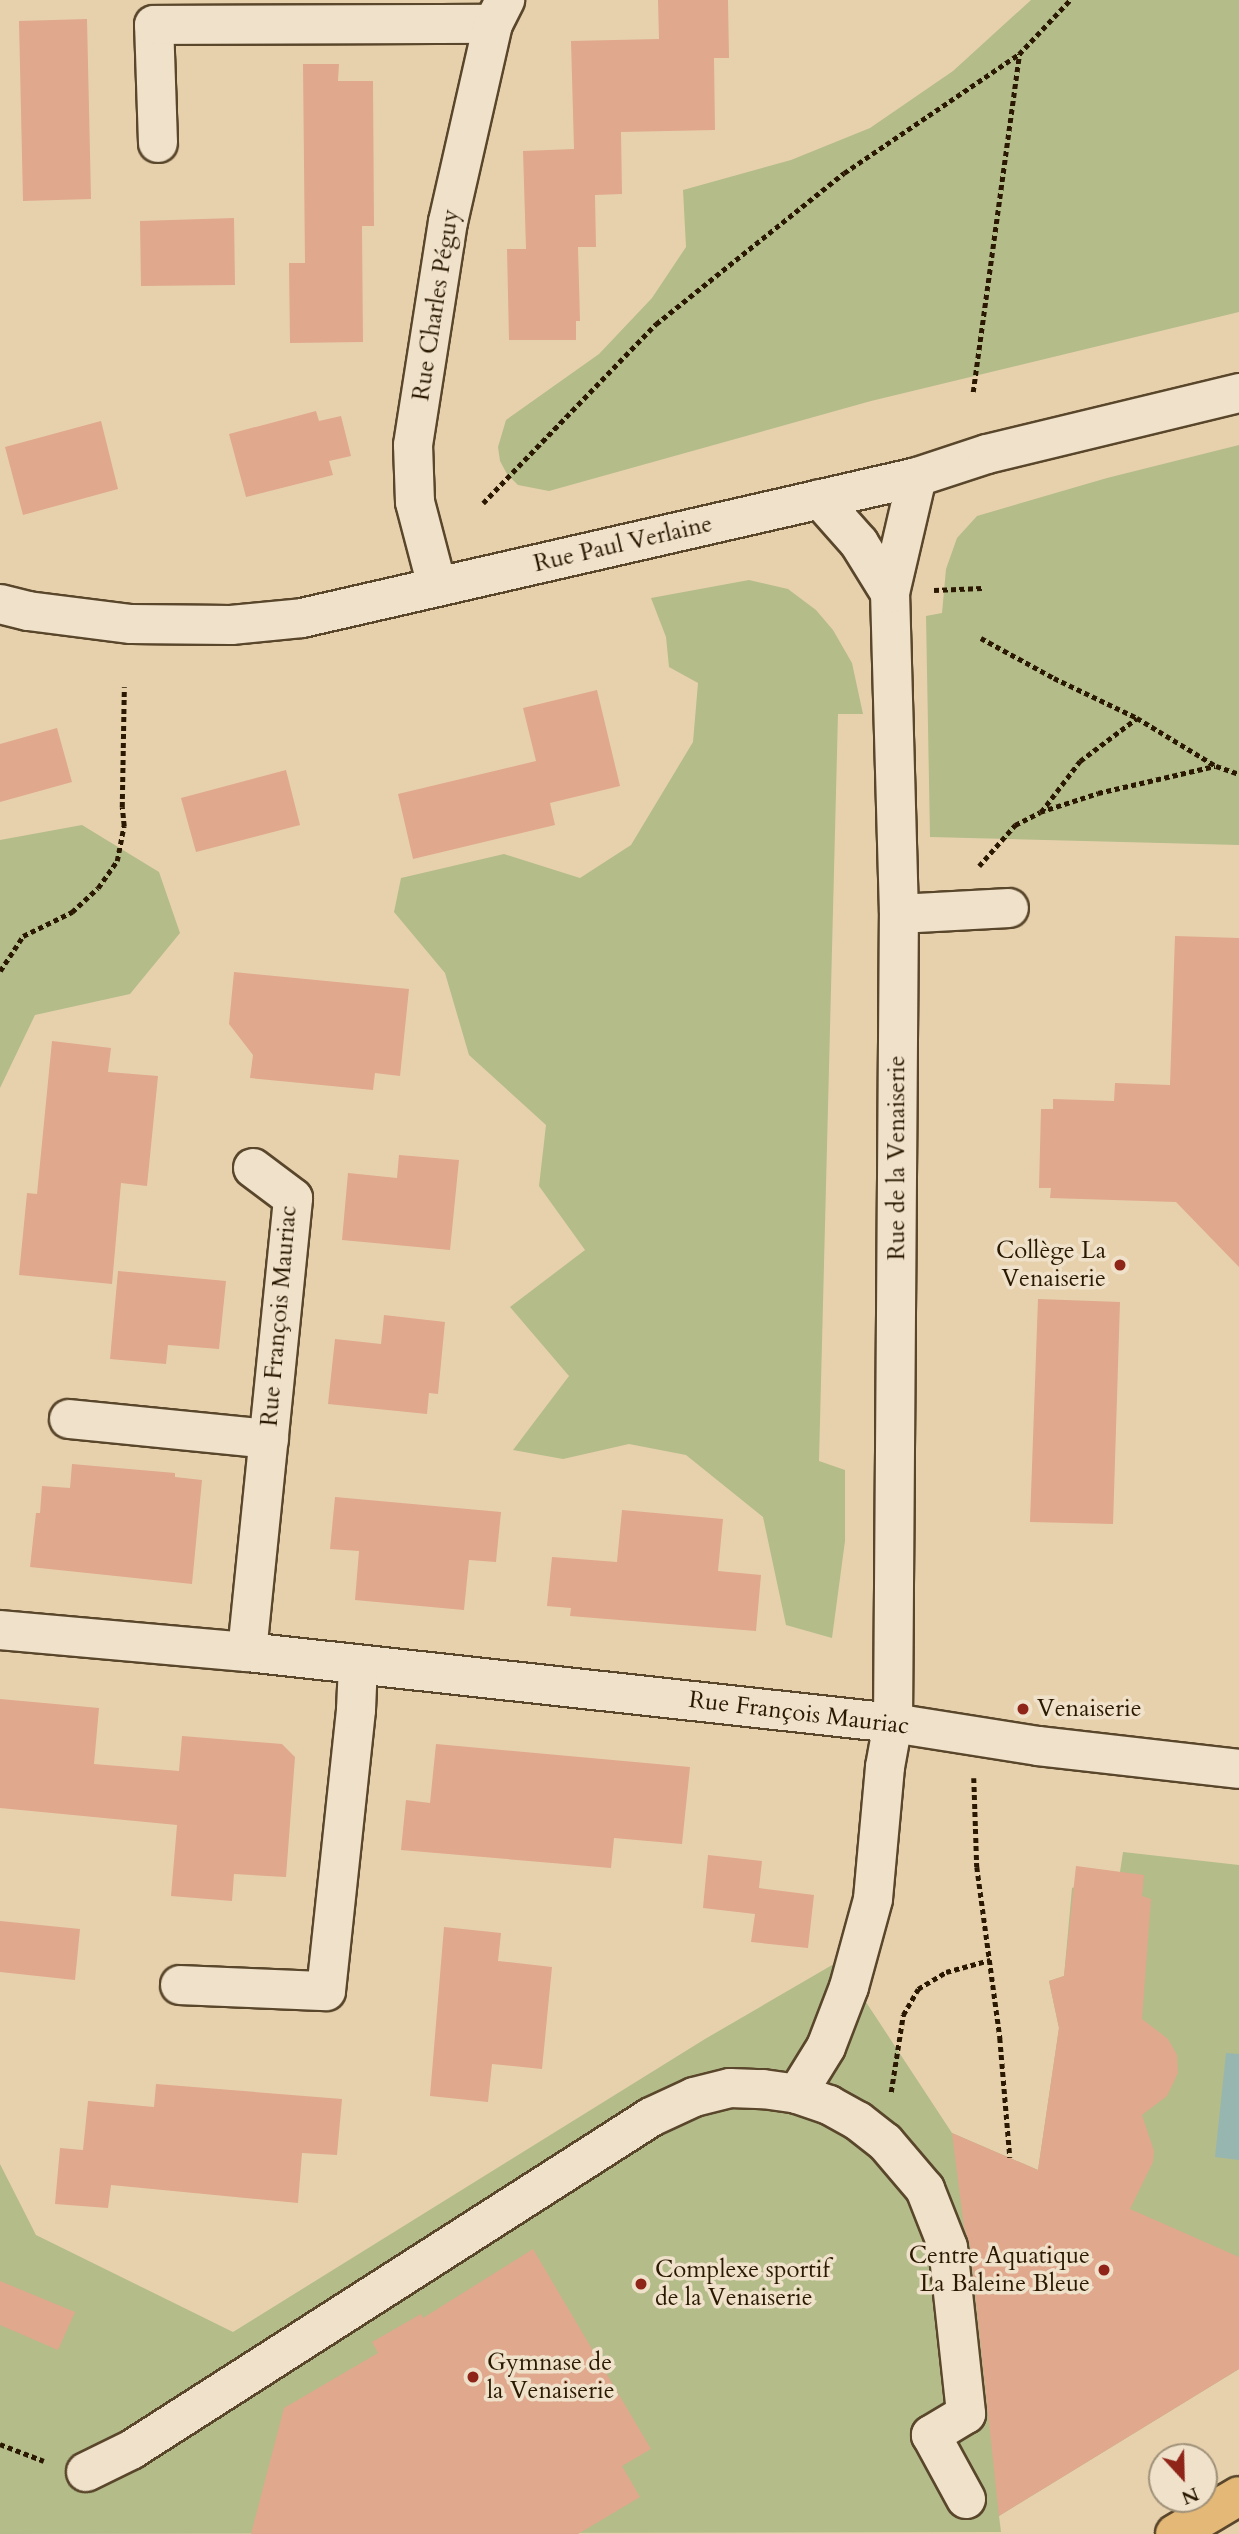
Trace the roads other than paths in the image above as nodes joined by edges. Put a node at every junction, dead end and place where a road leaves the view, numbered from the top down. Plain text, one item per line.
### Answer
1 (499, 12) edge
2 (158, 143) dead end
3 (1239, 393) edge
4 (917, 477) junction
5 (820, 499) junction
6 (437, 586) junction
7 (890, 593) junction
8 (0, 604) edge
9 (1009, 908) dead end
10 (899, 914) junction
11 (253, 1168) dead end
12 (69, 1419) dead end
13 (268, 1439) junction
14 (0, 1630) edge
15 (247, 1652) junction
16 (358, 1665) junction
17 (893, 1723) junction
18 (1239, 1769) edge
19 (180, 1985) dead end
20 (797, 2094) junction
21 (86, 2472) dead end
22 (1239, 2496) edge
23 (966, 2499) dead end
24 (1175, 2534) edge

1 - 2 street, Rue Charles Péguy
1 - 6 street, Rue Charles Péguy
3 - 4 street, Rue Paul Verlaine
4 - 5 street, Rue Paul Verlaine
4 - 7 street, Rue de la Venaiserie
5 - 6 street, Rue Paul Verlaine
5 - 7 street, Rue de la Venaiserie
6 - 8 street, Rue Paul Verlaine
7 - 10 street, Rue de la Venaiserie
9 - 10 street
10 - 17 street, Rue de la Venaiserie
11 - 13 street, Rue François Mauriac
12 - 13 street, Rue François Mauriac
13 - 15 street, Rue François Mauriac
14 - 15 street, Rue François Mauriac
15 - 16 street, Rue François Mauriac
16 - 17 street, Rue François Mauriac
16 - 19 street
17 - 18 street, Rue François Mauriac
17 - 20 street, Rue de la Venaiserie
20 - 21 street
20 - 23 street
22 - 24 main road

